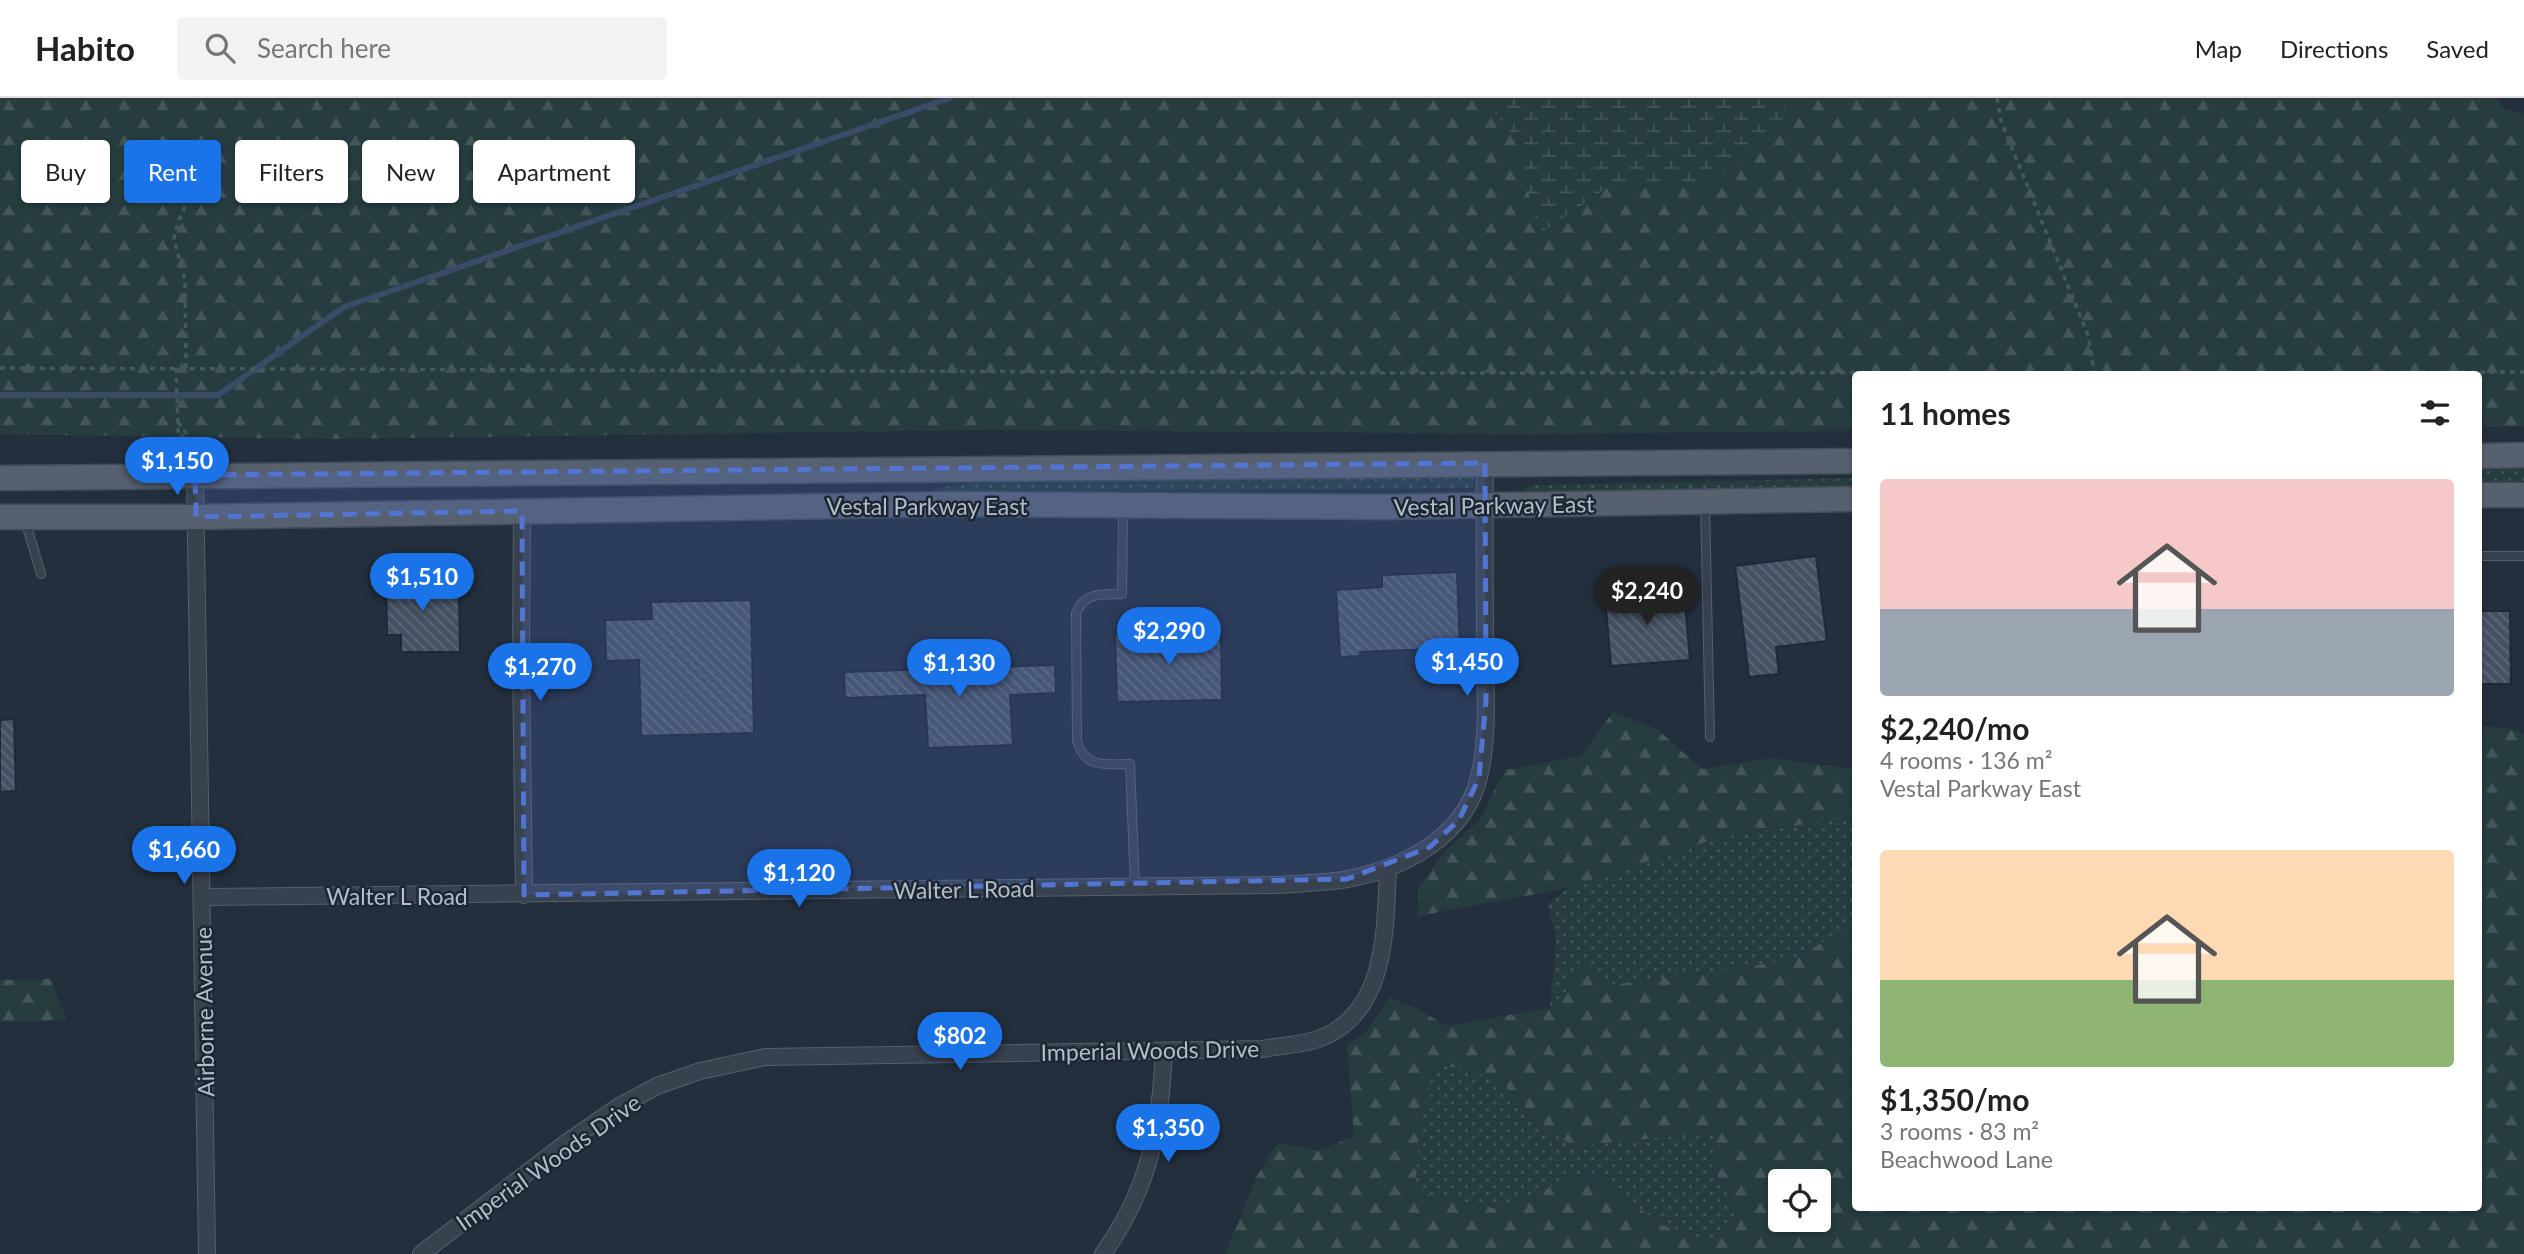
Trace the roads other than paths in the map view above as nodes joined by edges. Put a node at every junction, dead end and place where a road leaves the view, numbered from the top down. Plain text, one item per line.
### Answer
1 (2524, 455) edge
2 (2482, 456) edge
3 (1852, 461) edge
4 (1485, 463) junction
5 (187, 466) junction
6 (0, 478) edge
7 (2482, 495) edge
8 (2524, 495) edge
9 (1852, 499) edge
10 (1704, 500) junction
11 (1124, 505) junction
12 (1484, 505) junction
13 (522, 511) junction
14 (12, 517) edge
15 (196, 517) junction
16 (2482, 556) edge
17 (2524, 556) edge
18 (41, 574) dead end
19 (1710, 737) dead end
20 (1388, 868) junction
21 (1135, 886) junction
22 (524, 895) junction
23 (203, 897) junction
24 (1164, 1051) junction
25 (207, 1254) edge
26 (421, 1254) edge
27 (1103, 1254) edge

1 - 2 main road
3 - 4 main road, Vestal Parkway East
4 - 5 main road, Vestal Parkway East
4 - 12 street, Walter L Road
5 - 6 main road, Vestal Parkway East
5 - 15 street, Airborne Avenue
7 - 8 main road
9 - 10 main road, Vestal Parkway East
10 - 12 main road, Vestal Parkway East
10 - 19 lane
11 - 12 main road, Vestal Parkway East
11 - 13 main road, Vestal Parkway East
11 - 21 lane
12 - 20 street, Walter L Road
13 - 15 main road, Vestal Parkway East
13 - 22 street
14 - 15 main road, Vestal Parkway East
14 - 18 lane
15 - 23 street, Airborne Avenue
16 - 17 lane
20 - 21 street, Walter L Road
20 - 24 street, Imperial Woods Drive
21 - 22 street, Walter L Road
22 - 23 street, Walter L Road
23 - 25 street, Airborne Avenue
24 - 26 street, Imperial Woods Drive
24 - 27 street

